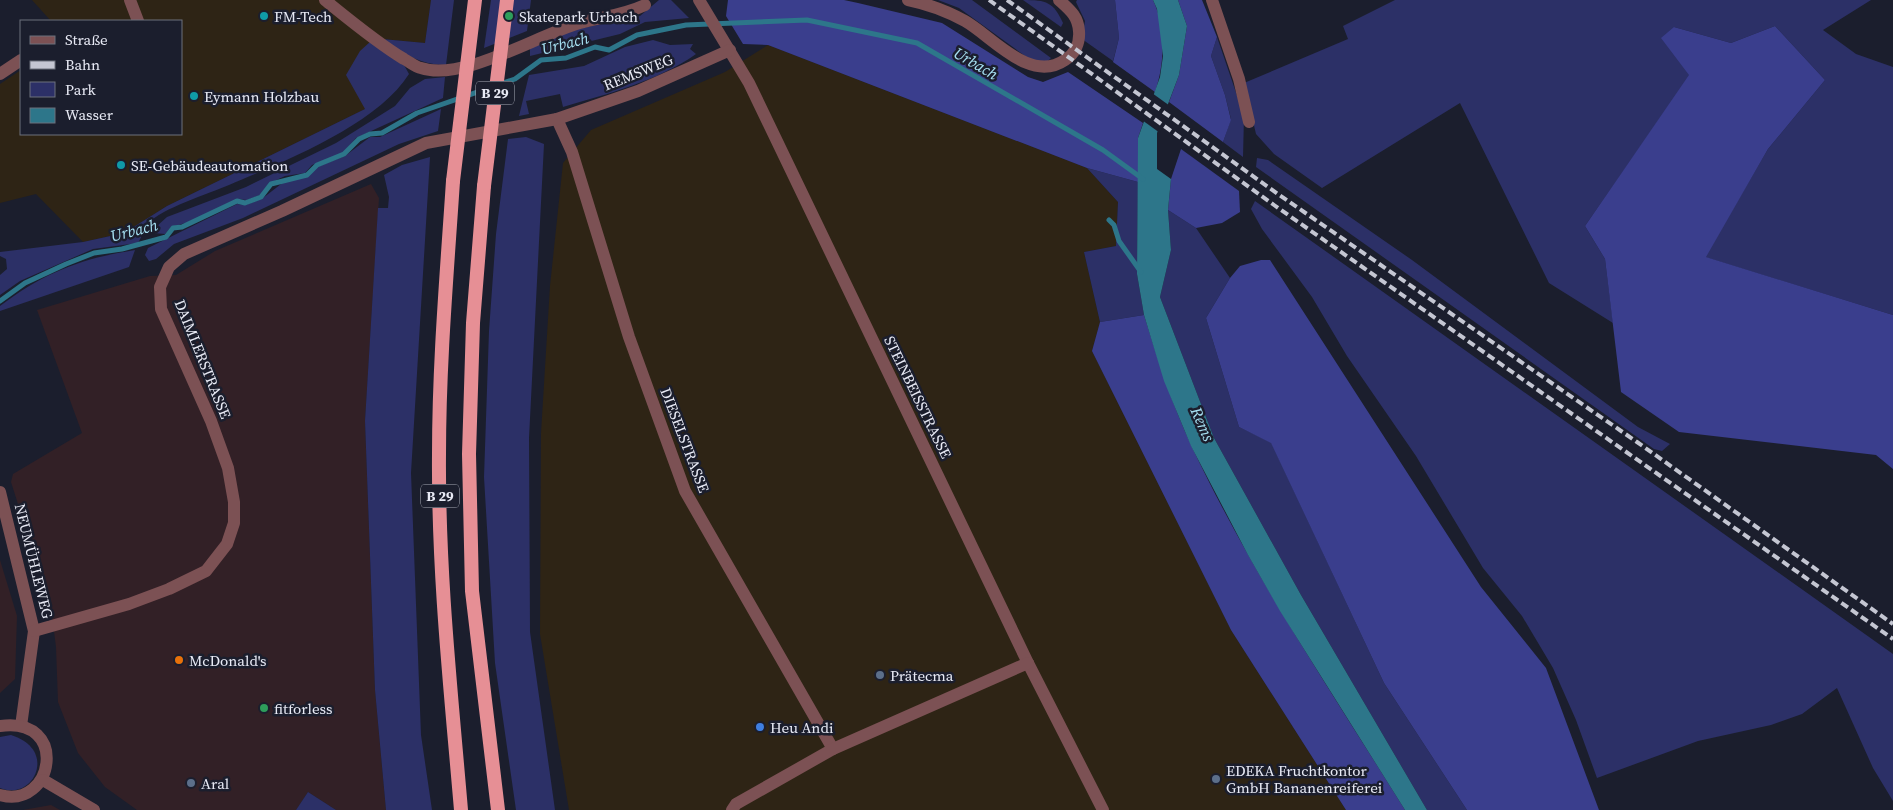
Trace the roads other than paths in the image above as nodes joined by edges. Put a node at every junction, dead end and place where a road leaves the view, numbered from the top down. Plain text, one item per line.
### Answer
1 (130, 0) edge
2 (325, 0) edge
3 (475, 0) edge
4 (507, 0) edge
5 (908, 0) edge
6 (1059, 0) edge
7 (1212, 0) edge
8 (701, 2) edge
9 (645, 5) dead end
10 (138, 20) edge
11 (727, 46) junction
12 (20, 61) edge
13 (0, 74) edge
14 (557, 119) junction
15 (1249, 122) dead end
16 (0, 492) edge
17 (34, 630) junction
18 (1028, 663) junction
19 (0, 726) edge
20 (21, 726) junction
21 (833, 750) junction
22 (43, 780) junction
23 (0, 795) edge
24 (94, 810) edge
25 (461, 810) edge
26 (498, 810) edge
27 (732, 810) edge
28 (1103, 810) edge

1 - 10 street
2 - 9 street
3 - 25 highway, B 29, bridge
4 - 26 highway, B 29, bridge
5 - 6 street
7 - 15 street
8 - 11 street, STEINBEISSTRASSE
11 - 14 street, REMSWEG
11 - 18 street, STEINBEISSTRASSE
12 - 13 street
14 - 17 street, DAIMLERSTRASSE
14 - 21 street, DIESELSTRASSE
16 - 17 street, NEUMÜHLEWEG
17 - 20 street, NEUMÜHLEWEG
18 - 21 street
18 - 28 street, STEINBEISSTRASSE
19 - 20 street
20 - 22 street
21 - 27 street
22 - 23 street
22 - 24 street

